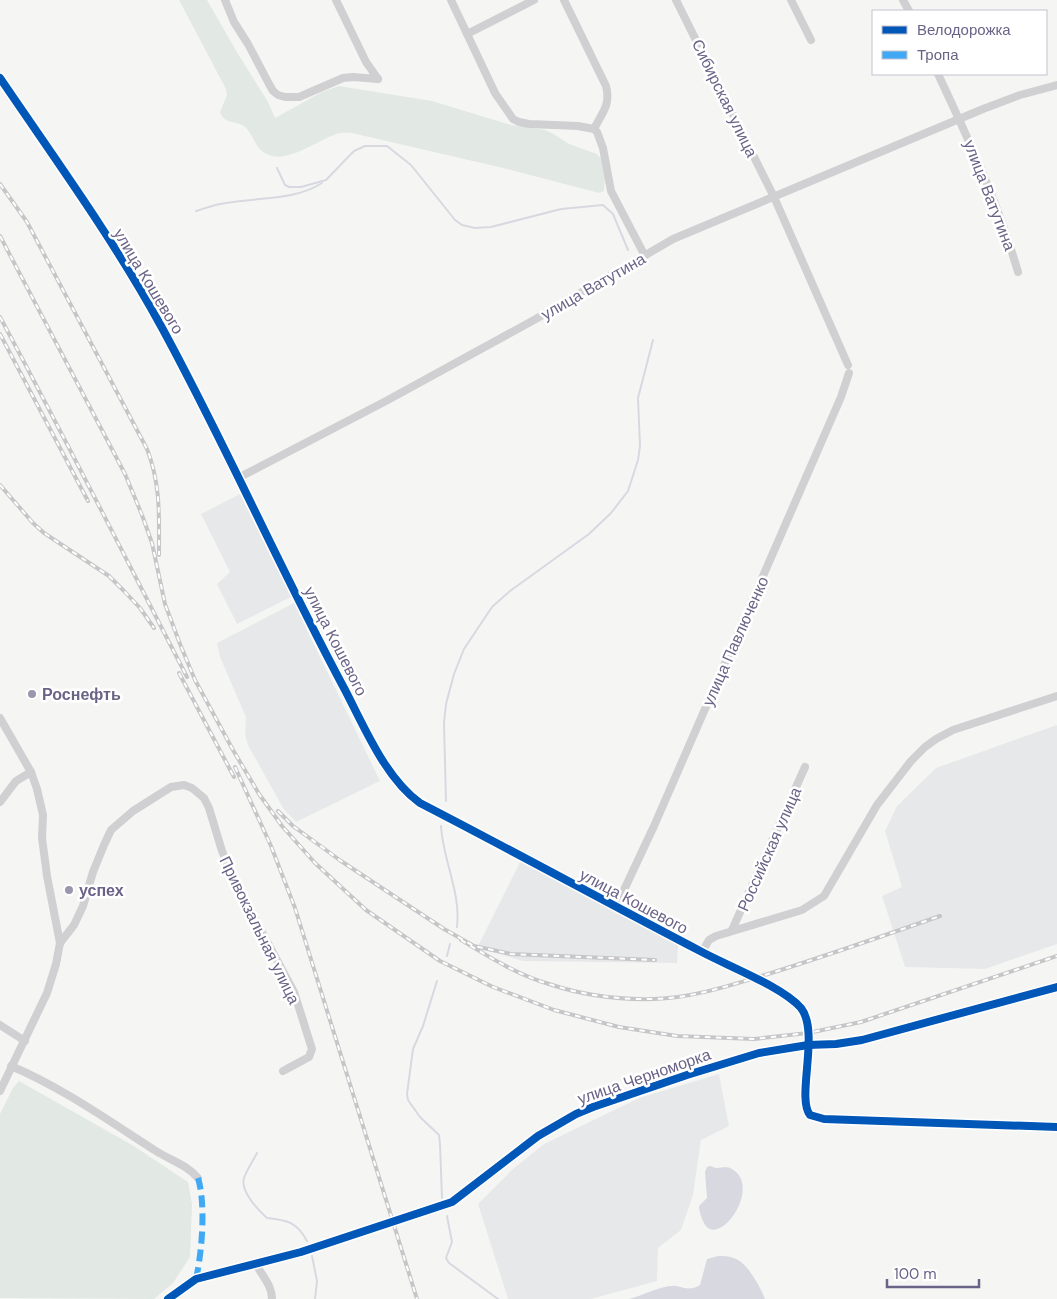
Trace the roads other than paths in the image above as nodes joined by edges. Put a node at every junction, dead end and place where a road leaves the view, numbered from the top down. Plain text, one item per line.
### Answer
1 (224, 0) edge
2 (336, 0) edge
3 (451, 0) edge
4 (534, 0) edge
5 (564, 0) edge
6 (676, 0) edge
7 (791, 0) edge
8 (467, 34) junction
9 (811, 40) dead end
10 (938, 75) edge
11 (0, 78) edge
12 (1057, 85) edge
13 (959, 119) junction
14 (594, 129) junction
15 (774, 197) junction
16 (645, 256) junction
17 (1018, 272) dead end
18 (848, 365) dead end
19 (849, 373) dead end
20 (238, 478) junction
21 (1057, 696) edge
22 (0, 718) edge
23 (805, 767) dead end
24 (31, 772) junction
25 (0, 802) edge
26 (616, 908) junction
27 (732, 930) junction
28 (60, 943) junction
29 (702, 952) junction
30 (1057, 987) edge
31 (0, 1025) edge
32 (25, 1041) junction
33 (808, 1045) junction
34 (11, 1066) junction
35 (283, 1071) dead end
36 (0, 1092) edge
37 (1057, 1127) edge
38 (198, 1178) dead end
39 (398, 1220) tunnel mouth
40 (374, 1228) tunnel mouth
41 (256, 1264) junction
42 (168, 1299) edge
43 (272, 1299) edge

1 - 2 street
3 - 8 street
4 - 8 street
5 - 14 street
6 - 15 street, Сибирская улица
7 - 9 street
8 - 14 street
10 - 13 street, улица Ватутина
11 - 20 street, улица Кошевого
12 - 13 street, улица Ватутина
13 - 15 street, улица Ватутина
13 - 17 street, улица Ватутина
14 - 16 street
15 - 16 street, улица Ватутина
15 - 18 street
16 - 20 street, улица Ватутина
19 - 26 street, улица Павлюченко
20 - 26 street, улица Кошевого
21 - 27 street
22 - 24 street
23 - 27 street, Российская улица
24 - 25 street
24 - 28 street
26 - 29 street, улица Кошевого
27 - 29 street
28 - 32 street
28 - 35 street, Привокзальная улица
29 - 33 street, улица Кошевого
30 - 33 street, улица Черноморка
31 - 32 street
32 - 34 street
33 - 37 street
33 - 39 street, улица Черноморка
34 - 36 street
34 - 38 street
40 - 41 street
41 - 42 street
41 - 43 street

